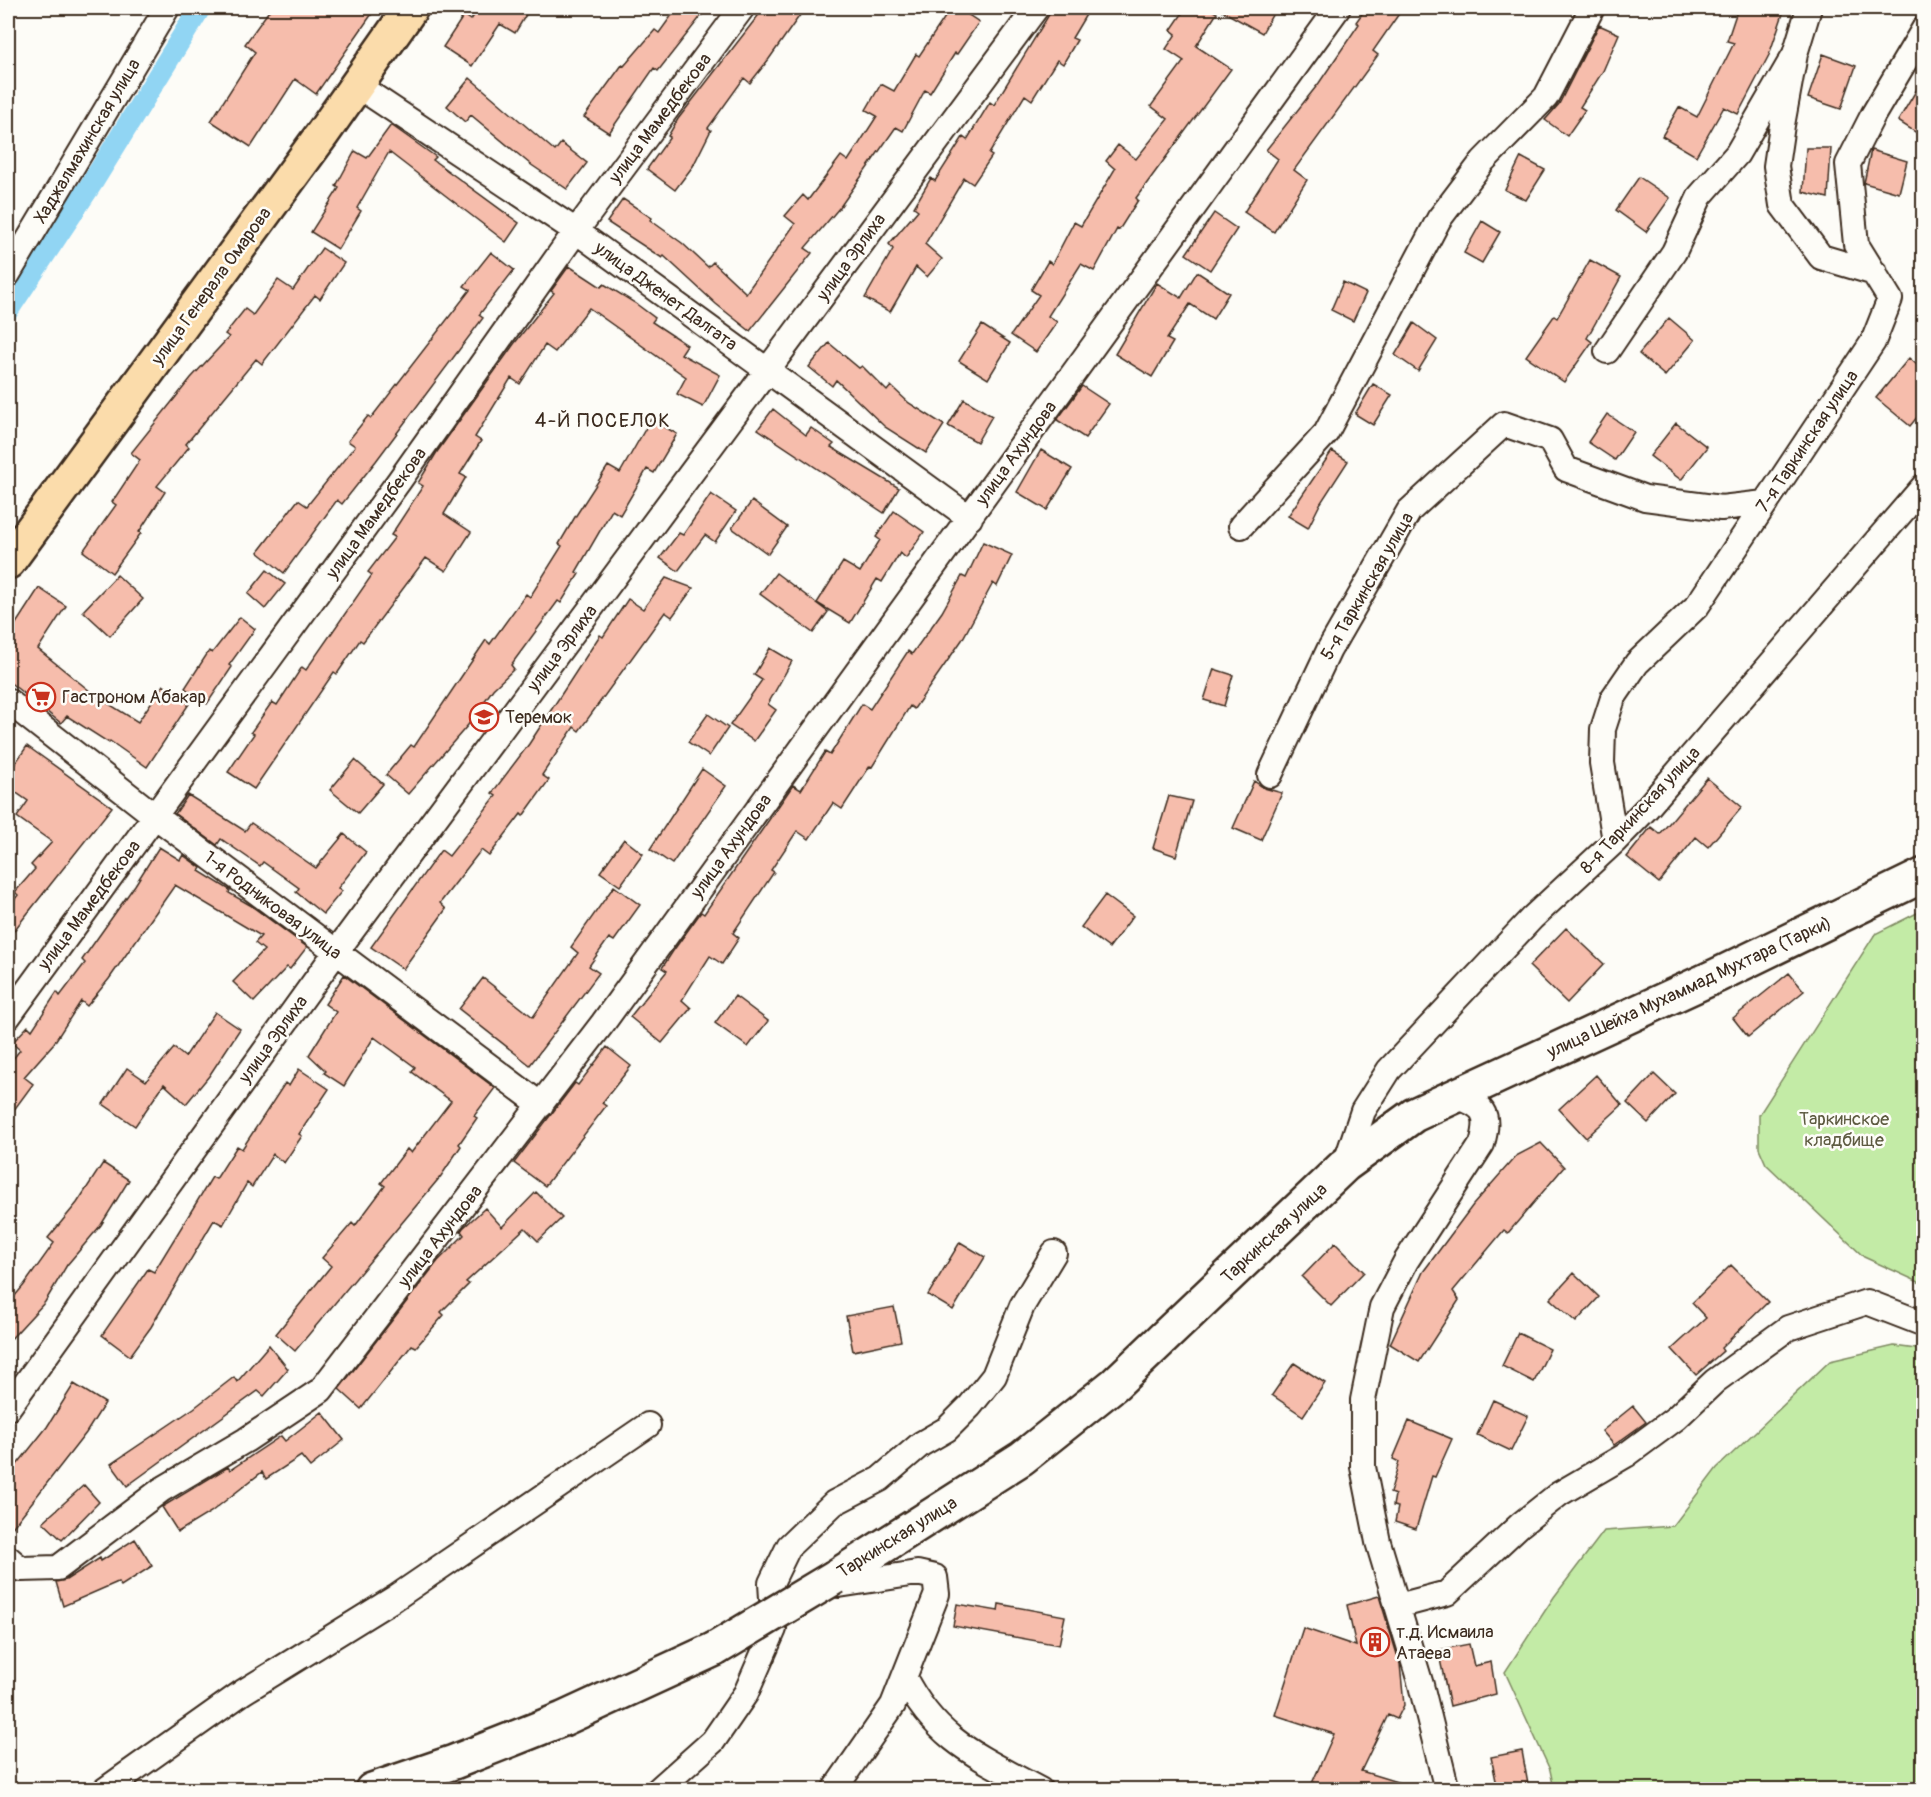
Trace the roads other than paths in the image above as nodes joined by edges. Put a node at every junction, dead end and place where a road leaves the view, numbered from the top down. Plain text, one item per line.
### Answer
1 (167, 8) edge
2 (409, 8) edge
3 (742, 8) edge
4 (1036, 8) edge
5 (1338, 8) edge
6 (1592, 8) edge
7 (1809, 8) edge
8 (1923, 29) edge
9 (1795, 54) junction
10 (356, 84) junction
11 (576, 231) junction
12 (1875, 273) junction
13 (8, 274) edge
14 (1607, 351) dead end
15 (768, 370) junction
16 (1923, 486) edge
17 (1765, 503) junction
18 (970, 518) junction
19 (1241, 526) dead end
20 (8, 558) edge
21 (8, 562) edge
22 (8, 701) edge
23 (1270, 775) dead end
24 (155, 816) junction
25 (1615, 841) junction
26 (1923, 875) edge
27 (336, 952) junction
28 (8, 1017) edge
29 (1453, 1095) junction
30 (541, 1105) junction
31 (1345, 1165) junction
32 (1054, 1252) dead end
33 (1923, 1324) edge
34 (8, 1408) edge
35 (648, 1425) dead end
36 (14, 1563) edge
37 (835, 1577) junction
38 (1398, 1606) junction
39 (904, 1677) junction
40 (105, 1790) edge
41 (372, 1790) edge
42 (658, 1790) edge
43 (834, 1790) edge
44 (1040, 1790) edge
45 (1447, 1790) edge

1 - 13 street, Хаджалмахинская улица
2 - 10 main road, улица Генерала Омарова
3 - 11 street, улица Мамедбекова
4 - 15 street, улица Эрлиха
5 - 18 street, улица Ахундова
6 - 19 street
7 - 9 street
8 - 12 street
9 - 12 street
9 - 14 street
10 - 11 street, улица Дженет Далгата
10 - 20 main road, улица Генерала Омарова
10 - 21 main road, улица Генерала Омарова
11 - 15 street, улица Дженет Далгата
11 - 24 street, улица Мамедбекова
12 - 17 street, 7-я Таркинская улица
15 - 18 street, улица Дженет Далгата
15 - 27 street, улица Эрлиха
16 - 25 street, 8-я Таркинская улица
17 - 23 street, 5-я Таркинская улица
17 - 25 street, 7-я Таркинская улица
18 - 30 street, улица Ахундова
22 - 24 street, 1-я Родниковая улица
24 - 27 street, 1-я Родниковая улица
24 - 28 street, улица Мамедбекова
25 - 31 street, 8-я Таркинская улица
26 - 29 street, улица Шейха Мухаммад Мухтара (Тарки)
27 - 30 street, 1-я Родниковая улица
27 - 34 street, улица Эрлиха
29 - 31 street, улица Шейха Мухаммад Мухтара (Тарки)
29 - 38 street
30 - 36 street, улица Ахундова
31 - 37 street, Таркинская улица
32 - 42 street
33 - 38 street
35 - 40 street
37 - 39 street
37 - 41 street, Таркинская улица, bridge
38 - 45 street
39 - 43 street
39 - 44 street

